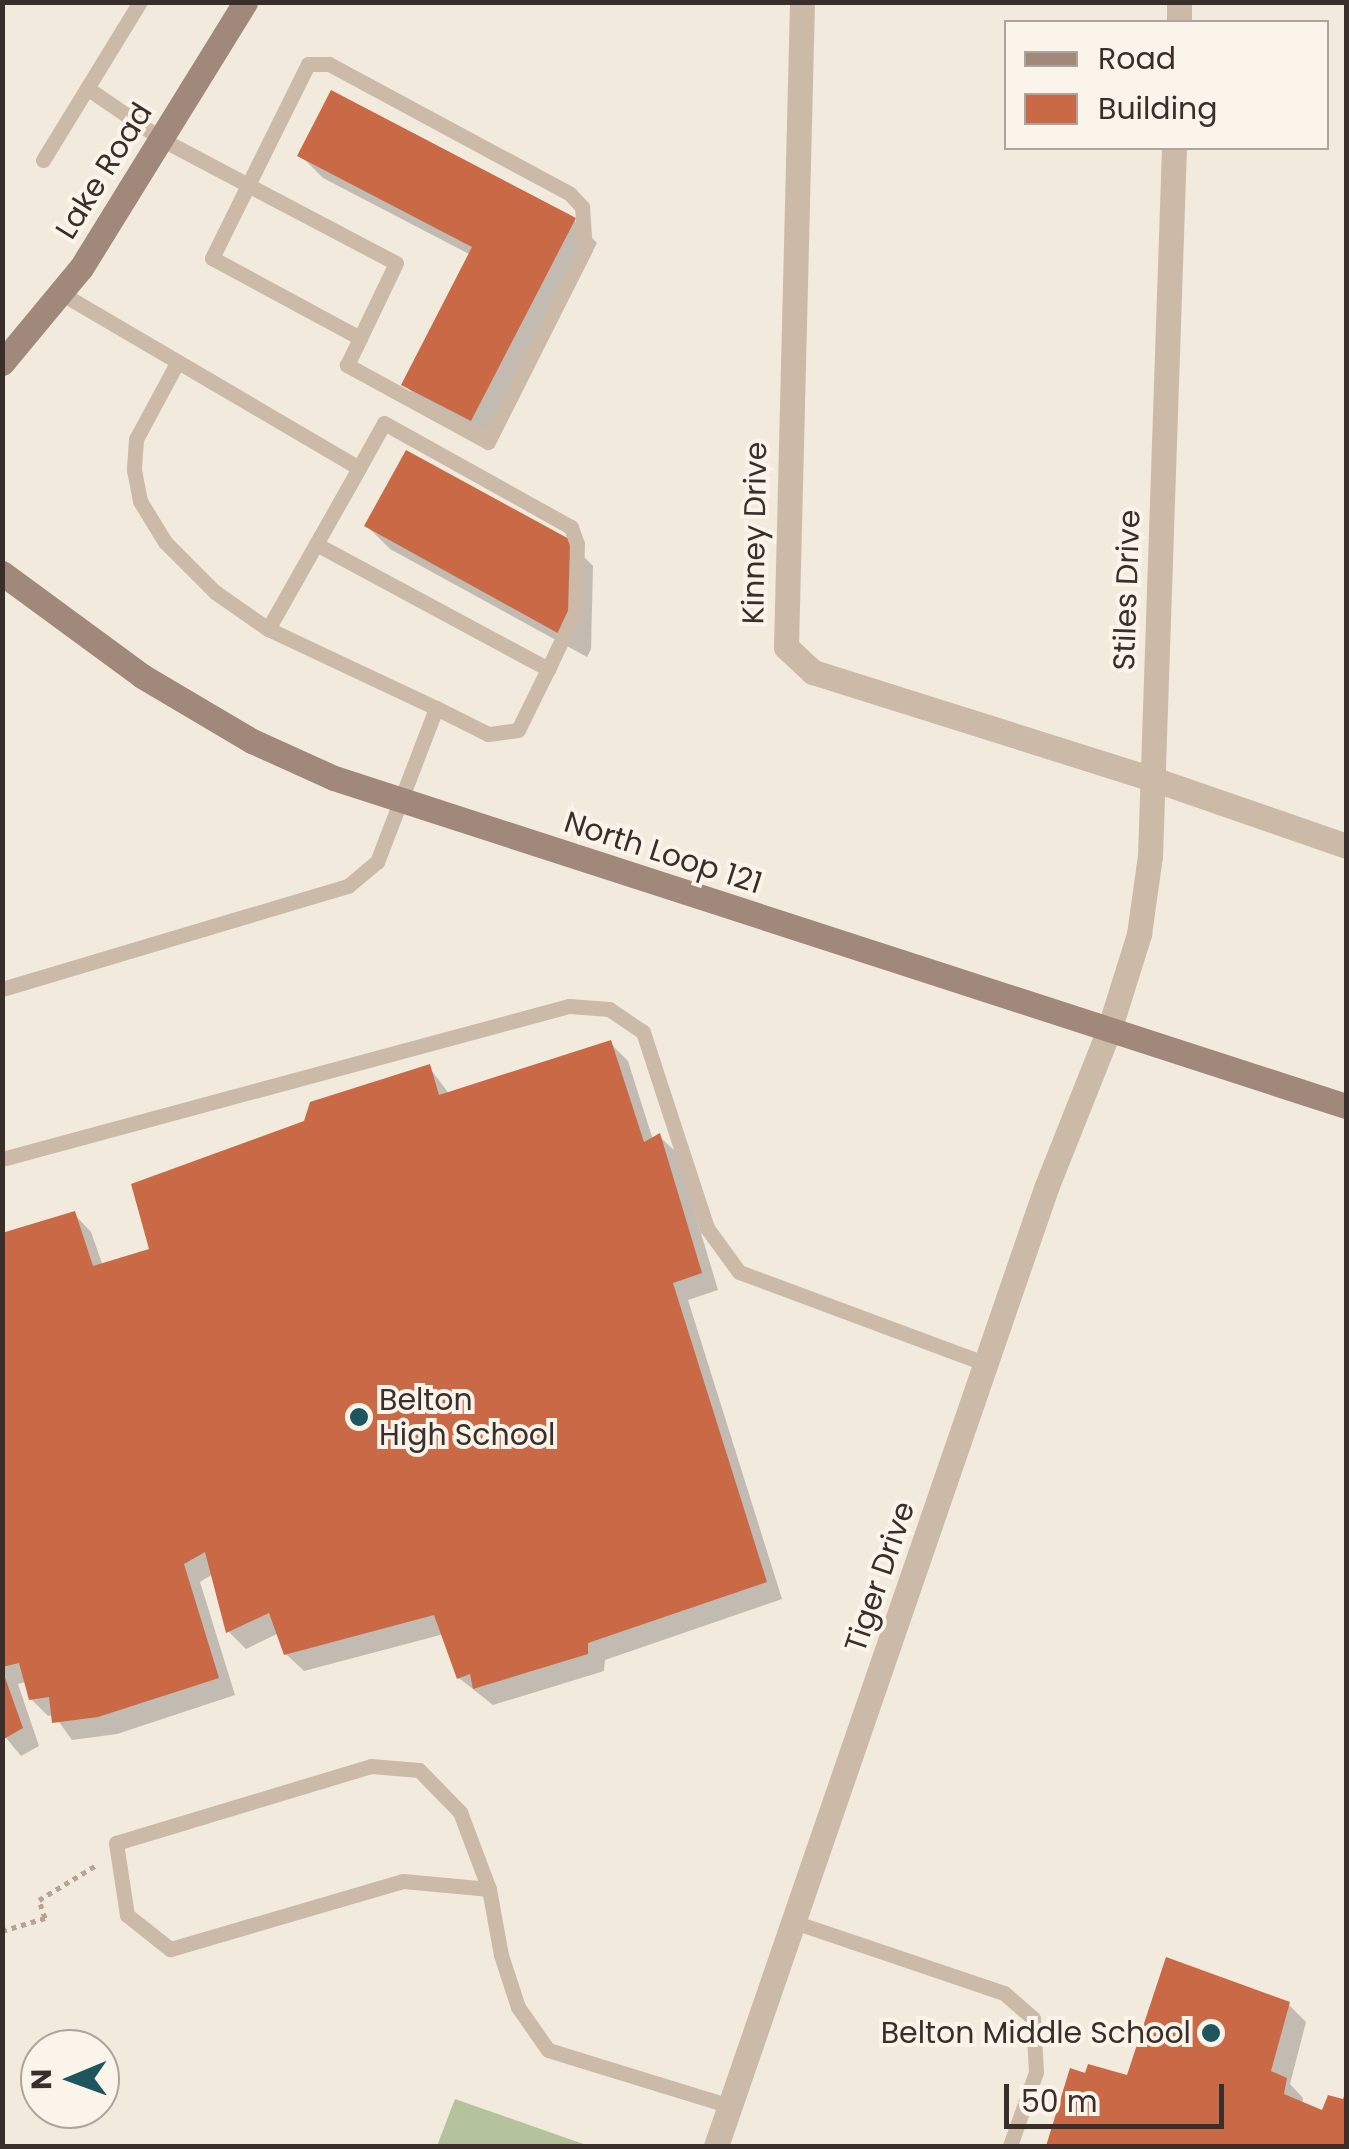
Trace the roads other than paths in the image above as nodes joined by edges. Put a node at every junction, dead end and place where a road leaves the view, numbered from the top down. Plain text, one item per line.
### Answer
1 (140, 2) edge
2 (246, 2) edge
3 (802, 2) edge
4 (87, 88) junction
5 (163, 140) junction
6 (1174, 150) edge
7 (43, 160) dead end
8 (248, 185) junction
9 (61, 293) junction
10 (360, 338) junction
11 (2, 363) edge
12 (177, 363) junction
13 (359, 468) junction
14 (316, 544) junction
15 (2, 573) edge
16 (268, 629) junction
17 (548, 669) junction
18 (436, 708) junction
19 (1154, 779) junction
20 (403, 803) junction
21 (1346, 846) edge
22 (2, 989) edge
23 (1109, 1030) junction
24 (1346, 1106) edge
25 (2, 1158) edge
26 (987, 1364) junction
27 (489, 1889) junction
28 (794, 1922) junction
29 (730, 2106) junction
30 (716, 2146) edge
31 (1010, 2146) edge

1 - 4 lane
2 - 5 main road, Lake Road
3 - 19 street, Kinney Drive
4 - 5 lane
4 - 7 lane
5 - 8 lane
5 - 9 main road, Lake Road
6 - 19 street, Stiles Drive
8 - 10 lane
8 - 10 lane
8 - 10 lane
9 - 11 main road, Lake Road
9 - 12 lane
12 - 13 lane
12 - 16 lane
13 - 14 lane
13 - 17 lane
14 - 16 lane
14 - 17 lane
15 - 20 main road, North Loop 121
16 - 18 lane
17 - 18 lane
18 - 20 lane
19 - 21 street, Kinney Drive
19 - 23 street, Stiles Drive
20 - 22 lane
20 - 23 main road, North Loop 121
23 - 24 main road, North Loop 121
23 - 26 street, Tiger Drive
25 - 26 lane
26 - 28 street, Tiger Drive
27 - 27 lane
27 - 29 lane
28 - 29 street, Tiger Drive
28 - 31 lane
29 - 30 street, Tiger Drive

